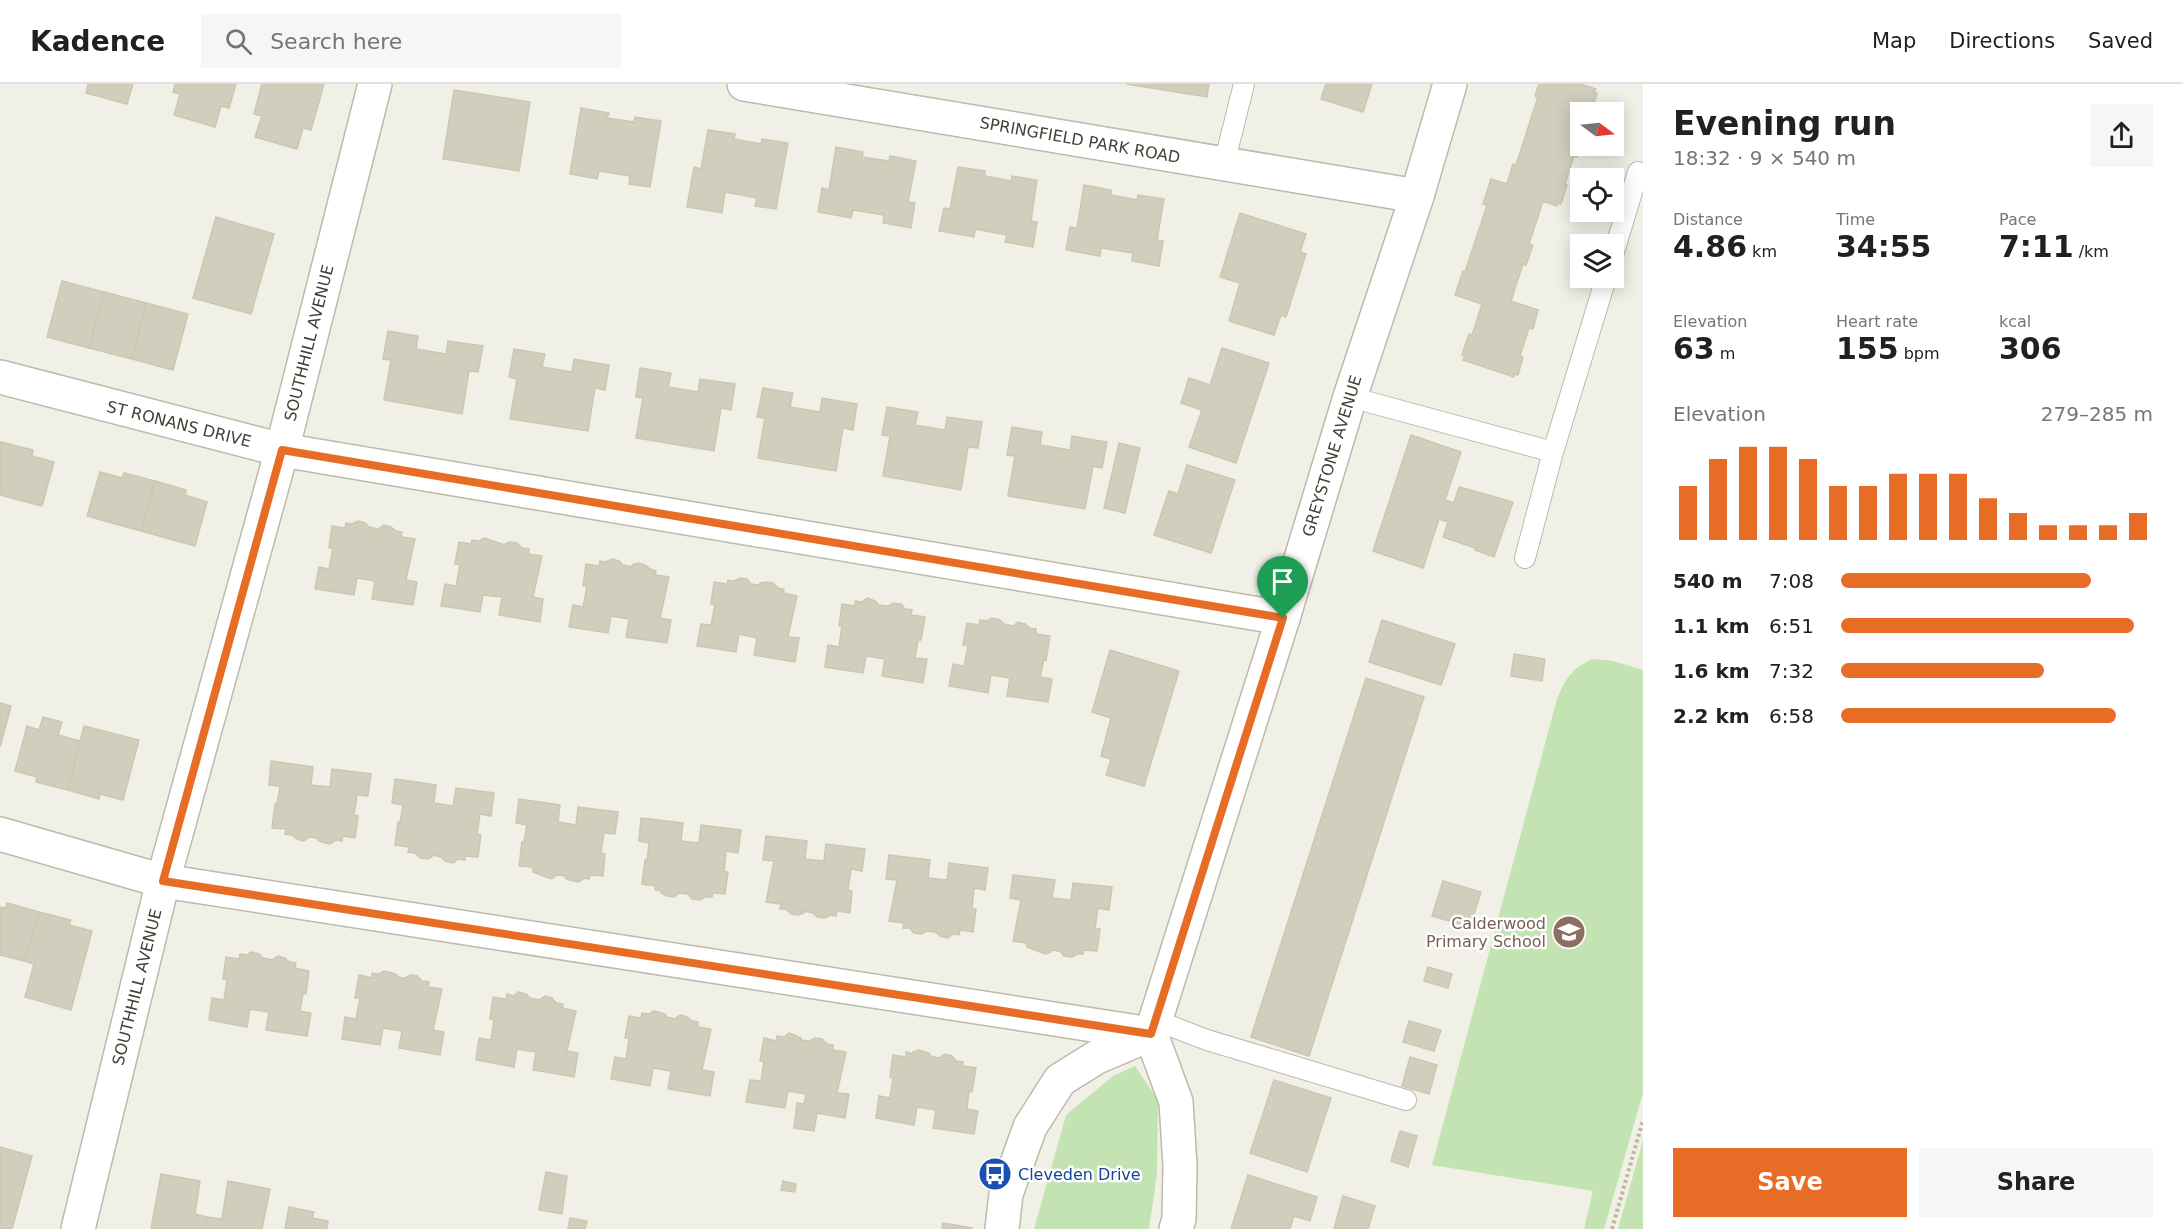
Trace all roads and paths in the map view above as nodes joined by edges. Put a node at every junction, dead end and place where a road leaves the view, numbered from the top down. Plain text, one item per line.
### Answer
1 (375, 84) edge
2 (744, 84) edge
3 (1244, 84) edge
4 (1450, 84) edge
5 (1224, 164) junction
6 (1638, 172) dead end
7 (1416, 196) junction
8 (1619, 234) edge
9 (1603, 288) edge
10 (0, 377) edge
11 (1350, 397) junction
12 (282, 450) junction
13 (1553, 452) junction
14 (1525, 558) dead end
15 (1283, 618) junction
16 (0, 834) edge
17 (163, 881) junction
18 (1153, 1027) junction
19 (1406, 1100) dead end
20 (1643, 1119) edge
21 (78, 1229) edge
22 (1002, 1229) edge
23 (1176, 1229) edge
24 (1612, 1229) edge

1 - 12 street, SOUTHHILL AVENUE
2 - 5 street, SPRINGFIELD PARK ROAD
3 - 5 lane
4 - 7 street, GREYSTONE AVENUE
5 - 7 street, SPRINGFIELD PARK ROAD
6 - 8 lane
7 - 11 street, GREYSTONE AVENUE
9 - 13 lane
10 - 12 street, ST RONANS DRIVE
11 - 13 lane
11 - 15 street, GREYSTONE AVENUE
12 - 15 street, ST RONANS DRIVE
12 - 17 street, SOUTHHILL AVENUE
13 - 14 lane
15 - 18 street, GREYSTONE AVENUE
16 - 17 street
17 - 18 street
17 - 21 street, SOUTHHILL AVENUE
18 - 19 lane
18 - 22 street
18 - 23 street
20 - 24 path

